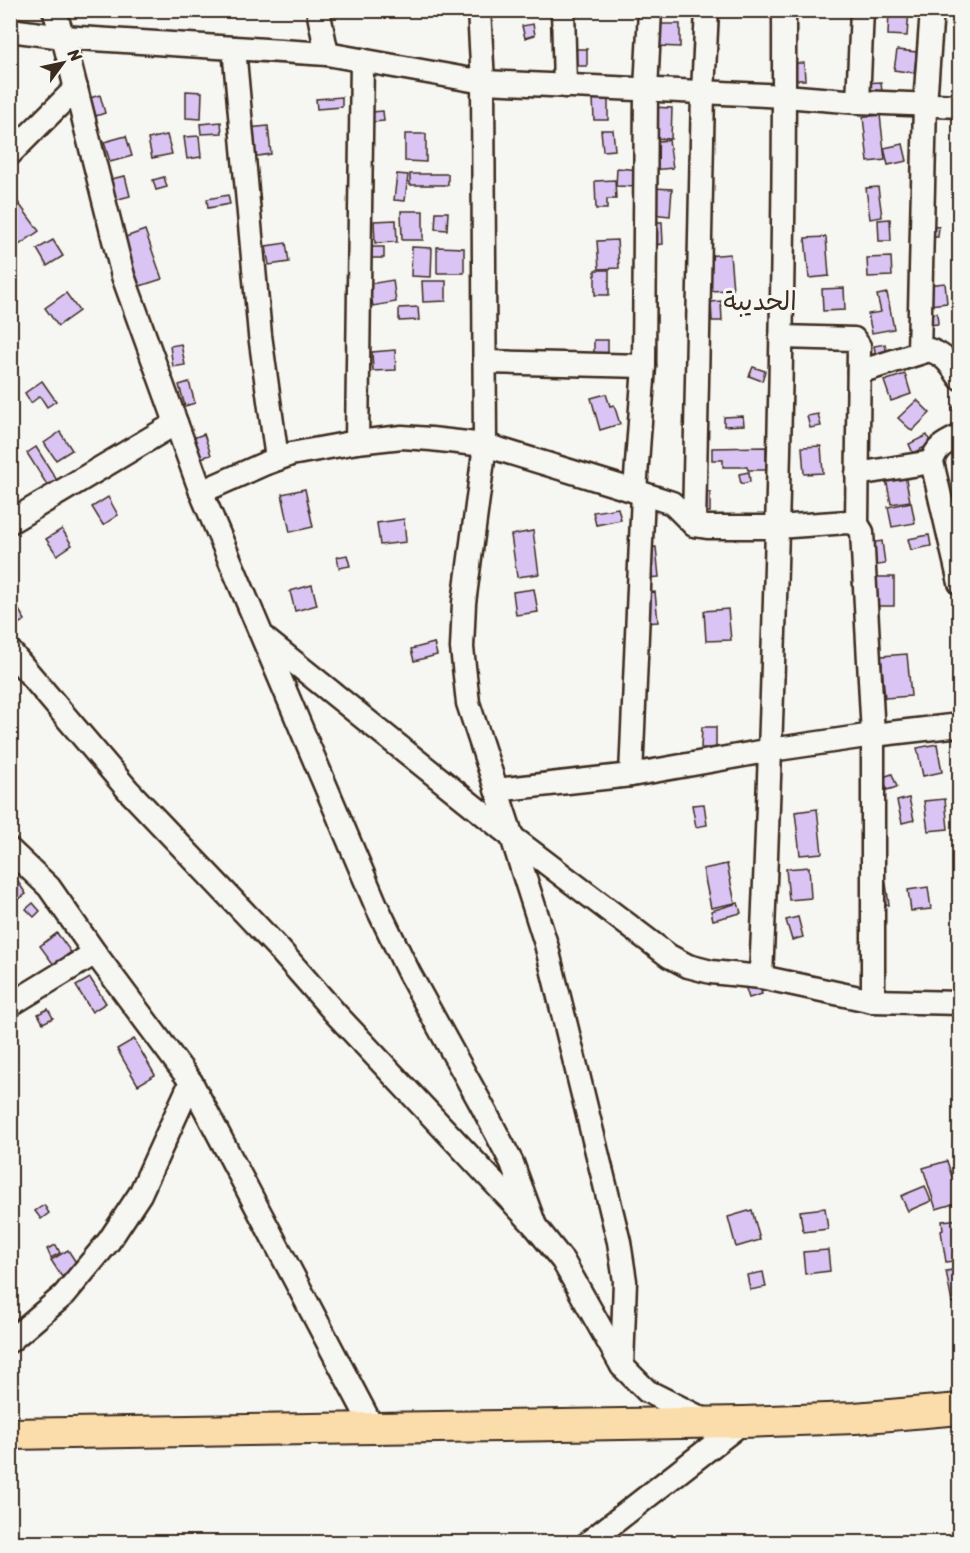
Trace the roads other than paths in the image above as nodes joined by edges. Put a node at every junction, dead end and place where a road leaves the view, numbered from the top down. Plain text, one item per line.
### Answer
1 (54, 10) edge
2 (318, 10) edge
3 (479, 10) edge
4 (563, 10) edge
5 (650, 10) edge
6 (707, 10) edge
7 (784, 10) edge
8 (862, 10) edge
9 (932, 10) edge
10 (10, 30) edge
11 (63, 37) junction
12 (234, 48) junction
13 (327, 54) junction
14 (362, 60) junction
15 (483, 82) junction
16 (565, 86) junction
17 (76, 88) junction
18 (646, 90) junction
19 (703, 92) junction
20 (784, 96) junction
21 (858, 102) junction
22 (925, 104) junction
23 (960, 106) edge
24 (10, 154) edge
25 (781, 337) junction
26 (919, 352) junction
27 (485, 362) junction
28 (644, 366) junction
29 (859, 372) junction
30 (960, 378) edge
31 (176, 423) junction
32 (960, 436) edge
33 (357, 442) junction
34 (485, 445) junction
35 (277, 459) junction
36 (932, 462) junction
37 (857, 474) junction
38 (201, 492) junction
39 (639, 492) junction
40 (10, 522) edge
41 (857, 524) junction
42 (694, 525) junction
43 (777, 527) junction
44 (959, 578) edge
45 (261, 635) junction
46 (10, 651) edge
47 (960, 725) edge
48 (873, 735) junction
49 (771, 750) junction
50 (631, 775) junction
51 (496, 790) junction
52 (513, 837) junction
53 (10, 849) edge
54 (95, 953) junction
55 (760, 977) junction
56 (873, 1001) junction
57 (960, 1003) edge
58 (10, 1005) edge
59 (191, 1082) junction
60 (535, 1226) junction
61 (10, 1341) edge
62 (622, 1366) junction
63 (960, 1409) edge
64 (743, 1422) junction
65 (711, 1423) junction
66 (373, 1428) junction
67 (10, 1434) edge
68 (589, 1542) edge

1 - 11 street
2 - 13 street
3 - 15 street
4 - 16 street
5 - 18 street
6 - 19 street
7 - 20 street
8 - 21 street
9 - 22 street
10 - 11 street
11 - 12 street
11 - 17 street
12 - 13 street
12 - 35 street
13 - 14 street
14 - 15 street
14 - 33 street
15 - 16 street
15 - 27 street
16 - 18 street
17 - 24 street
17 - 31 street
18 - 19 street
18 - 28 street
19 - 20 street
19 - 42 street
20 - 21 street
20 - 25 street
21 - 22 street
22 - 23 street
22 - 26 street
25 - 29 street
25 - 43 street
26 - 29 street
26 - 30 street
27 - 28 street
27 - 34 street
28 - 39 street
29 - 37 street
31 - 38 street
31 - 40 street
32 - 36 street
33 - 34 street
33 - 35 street
34 - 39 street
34 - 51 street
35 - 38 street
36 - 37 street
36 - 44 street
37 - 41 street
38 - 45 street
39 - 42 street
39 - 50 street
41 - 43 street
41 - 48 street
42 - 43 street
43 - 49 street
45 - 52 street
45 - 60 street
46 - 60 street
47 - 48 street
48 - 49 street
48 - 56 street
49 - 50 street
49 - 55 street
50 - 51 street
51 - 52 street
52 - 55 street
52 - 62 street
53 - 54 street
54 - 58 street
54 - 59 street
55 - 56 street
56 - 57 street
59 - 61 street
59 - 66 street
60 - 62 street
62 - 65 street
63 - 64 main road
64 - 65 main road
64 - 68 street
65 - 66 main road
66 - 67 main road

